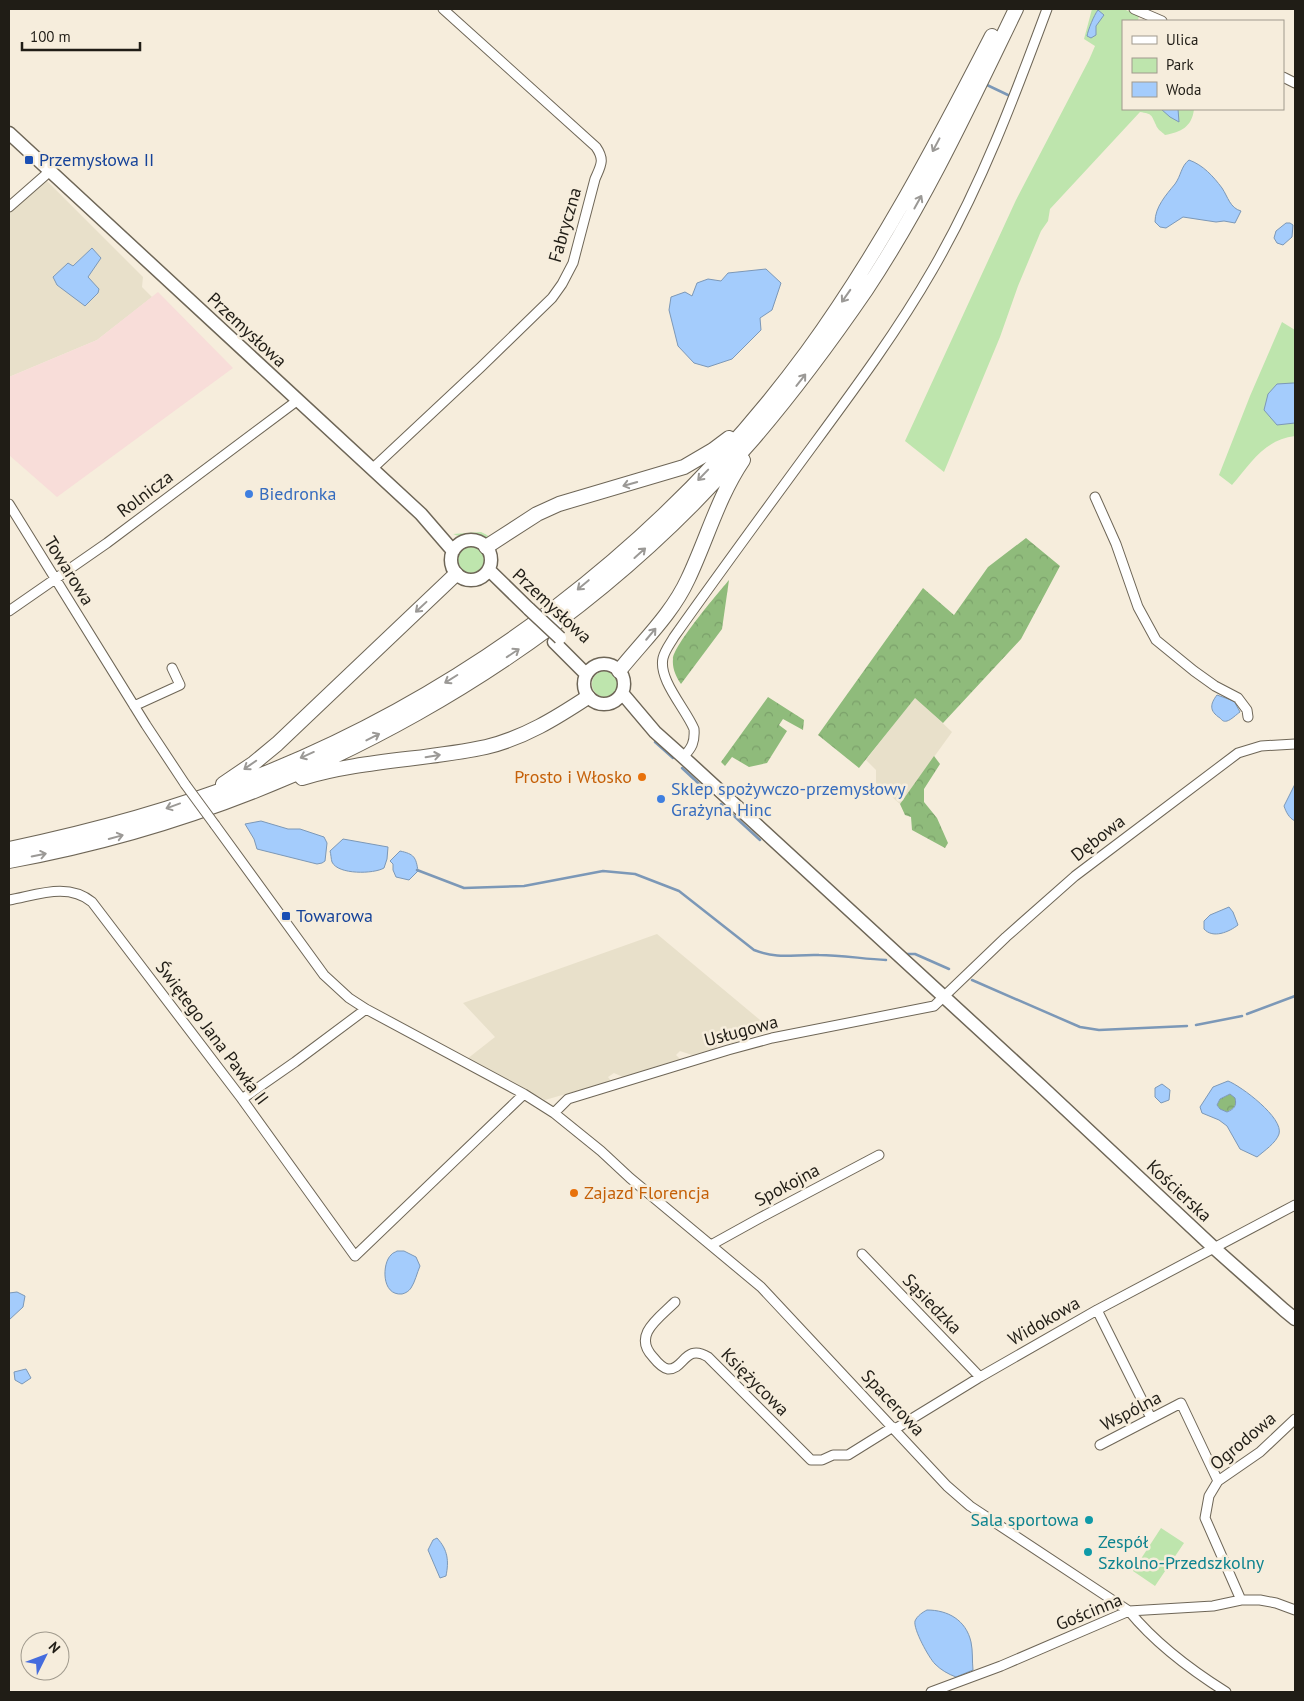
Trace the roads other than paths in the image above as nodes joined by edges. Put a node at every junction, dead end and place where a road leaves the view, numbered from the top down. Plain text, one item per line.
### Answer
1 (443, 9) edge
2 (1006, 9) edge
3 (1016, 9) edge
4 (1047, 9) edge
5 (1134, 9) edge
6 (1160, 20) edge
7 (9, 133) edge
8 (50, 172) junction
9 (9, 207) edge
10 (298, 400) junction
11 (765, 415) junction
12 (372, 469) junction
13 (1096, 497) dead end
14 (9, 504) edge
15 (457, 547) junction
16 (486, 547) junction
17 (456, 574) junction
18 (485, 574) junction
19 (55, 578) junction
20 (9, 611) edge
21 (172, 668) dead end
22 (590, 670) junction
23 (619, 671) junction
24 (618, 697) junction
25 (588, 698) junction
26 (134, 706) junction
27 (1248, 717) dead end
28 (1295, 744) edge
29 (683, 757) junction
30 (282, 780) junction
31 (219, 790) junction
32 (9, 848) edge
33 (9, 861) edge
34 (9, 900) edge
35 (942, 997) junction
36 (366, 1009) junction
37 (524, 1094) junction
38 (242, 1099) junction
39 (554, 1113) junction
40 (879, 1155) dead end
41 (1295, 1205) edge
42 (711, 1246) junction
43 (1213, 1248) junction
44 (862, 1254) dead end
45 (675, 1302) dead end
46 (1097, 1310) junction
47 (1295, 1319) edge
48 (980, 1377) junction
49 (1151, 1418) junction
50 (1295, 1419) edge
51 (894, 1428) junction
52 (1100, 1445) dead end
53 (1218, 1482) junction
54 (1241, 1600) junction
55 (1295, 1610) edge
56 (1128, 1611) junction
57 (931, 1692) edge
58 (1226, 1692) edge

1 - 12 street, Fabryczna
2 -> 11 main road
11 -> 3 main road
4 - 29 street
5 - 6 street
7 - 8 main road, Przemysłowa
8 - 9 street
8 - 10 main road, Przemysłowa
10 - 12 main road, Przemysłowa
10 - 19 street, Rolnicza
11 -> 16 main road
23 -> 11 main road
30 -> 11 main road
11 -> 31 main road
12 - 15 main road, Przemysłowa
13 - 27 street
14 - 19 street, Towarowa
15 - 16 main road
15 - 17 main road
16 - 18 main road
17 - 18 main road
17 -> 31 main road
18 - 22 main road, Przemysłowa
19 - 20 street, Rolnicza
19 - 26 street, Towarowa
21 - 26 street
22 - 23 main road
22 - 25 main road
23 - 24 main road
24 - 25 main road
24 - 29 main road
30 -> 25 main road
26 - 36 street, Towarowa, bridge
28 - 35 street, Dębowa
29 - 35 main road, Kościerska
33 -> 30 main road
31 -> 32 main road
34 - 38 street, Świętego Jana Pawła II
35 - 39 street, Usługowa
35 - 43 main road, Kościerska
36 - 37 street, Towarowa
36 - 38 street
37 - 38 street, Świętego Jana Pawła II
37 - 39 street, Towarowa
39 - 42 street, Spacerowa
40 - 42 street, Spokojna
41 - 43 street, Widokowa
42 - 51 street, Spacerowa
43 - 46 street, Widokowa
43 - 47 main road, Kościerska
44 - 48 street, Sąsiedzka
45 - 51 street, Księżycowa
46 - 48 street, Widokowa
46 - 49 street
48 - 51 street, Widokowa
49 - 52 street, Wspólna
49 - 53 street, Wspólna
50 - 53 street, Ogrodowa
51 - 56 street, Spacerowa
53 - 54 street, Ogrodowa
54 - 55 street, Gościnna
54 - 56 street, Gościnna
56 - 57 street, Gościnna
56 - 58 street, Spacerowa

